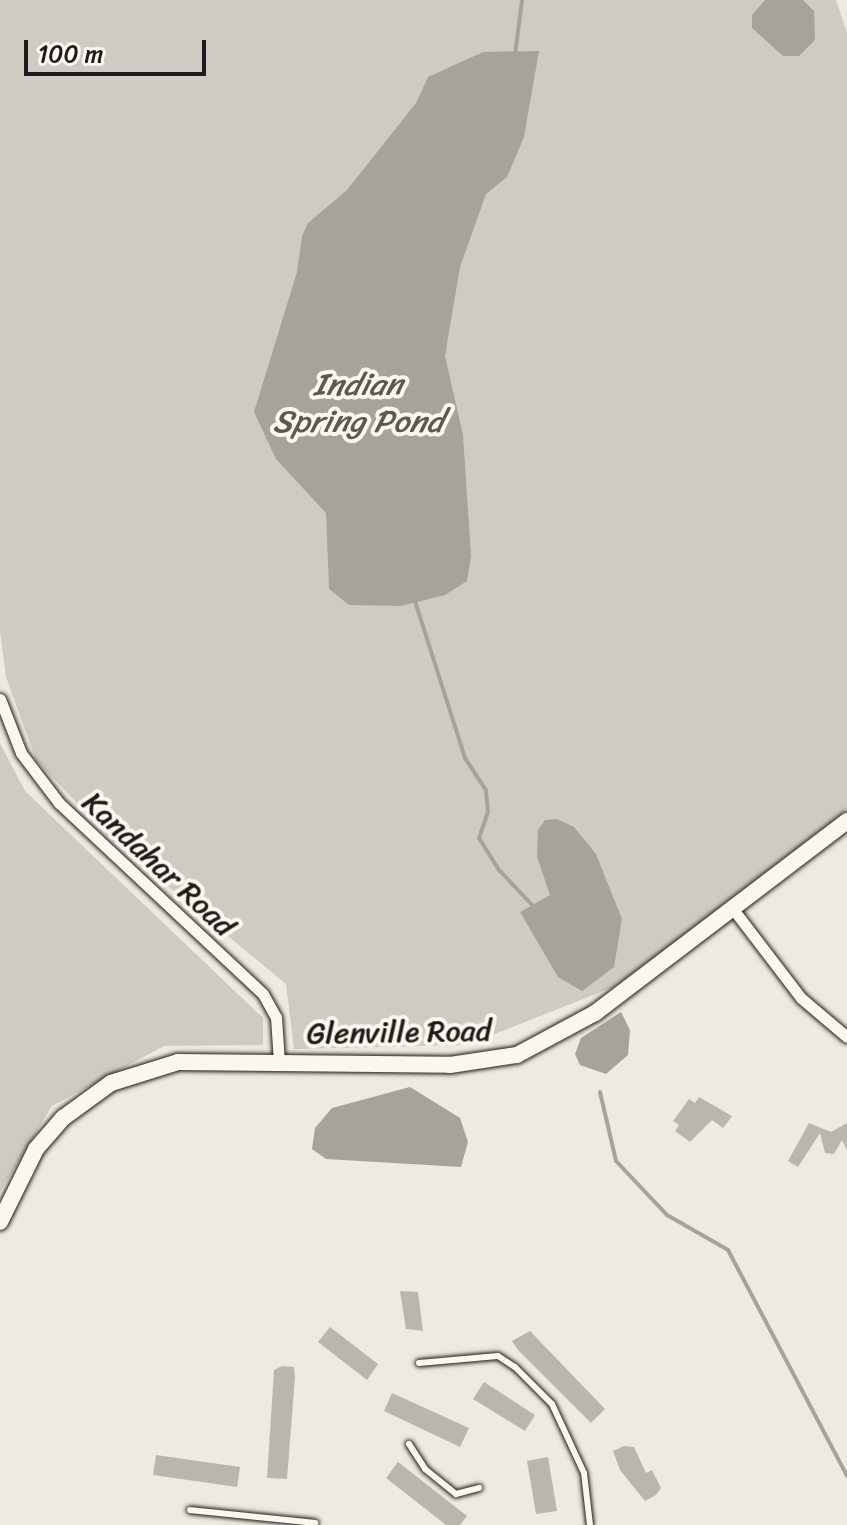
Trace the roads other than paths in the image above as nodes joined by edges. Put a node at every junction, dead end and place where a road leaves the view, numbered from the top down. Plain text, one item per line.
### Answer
1 (0, 699) edge
2 (847, 821) edge
3 (733, 909) junction
4 (847, 1037) edge
5 (279, 1062) junction
6 (0, 1222) edge
7 (419, 1363) dead end
8 (409, 1444) dead end
9 (479, 1488) dead end
10 (190, 1510) dead end
11 (315, 1523) dead end
12 (590, 1525) edge

1 - 5 street, Kandahar Road
2 - 3 main road, Glenville Road
3 - 4 street
3 - 5 main road, Glenville Road
5 - 6 main road, Glenville Road
7 - 12 lane
8 - 9 lane
10 - 11 lane

